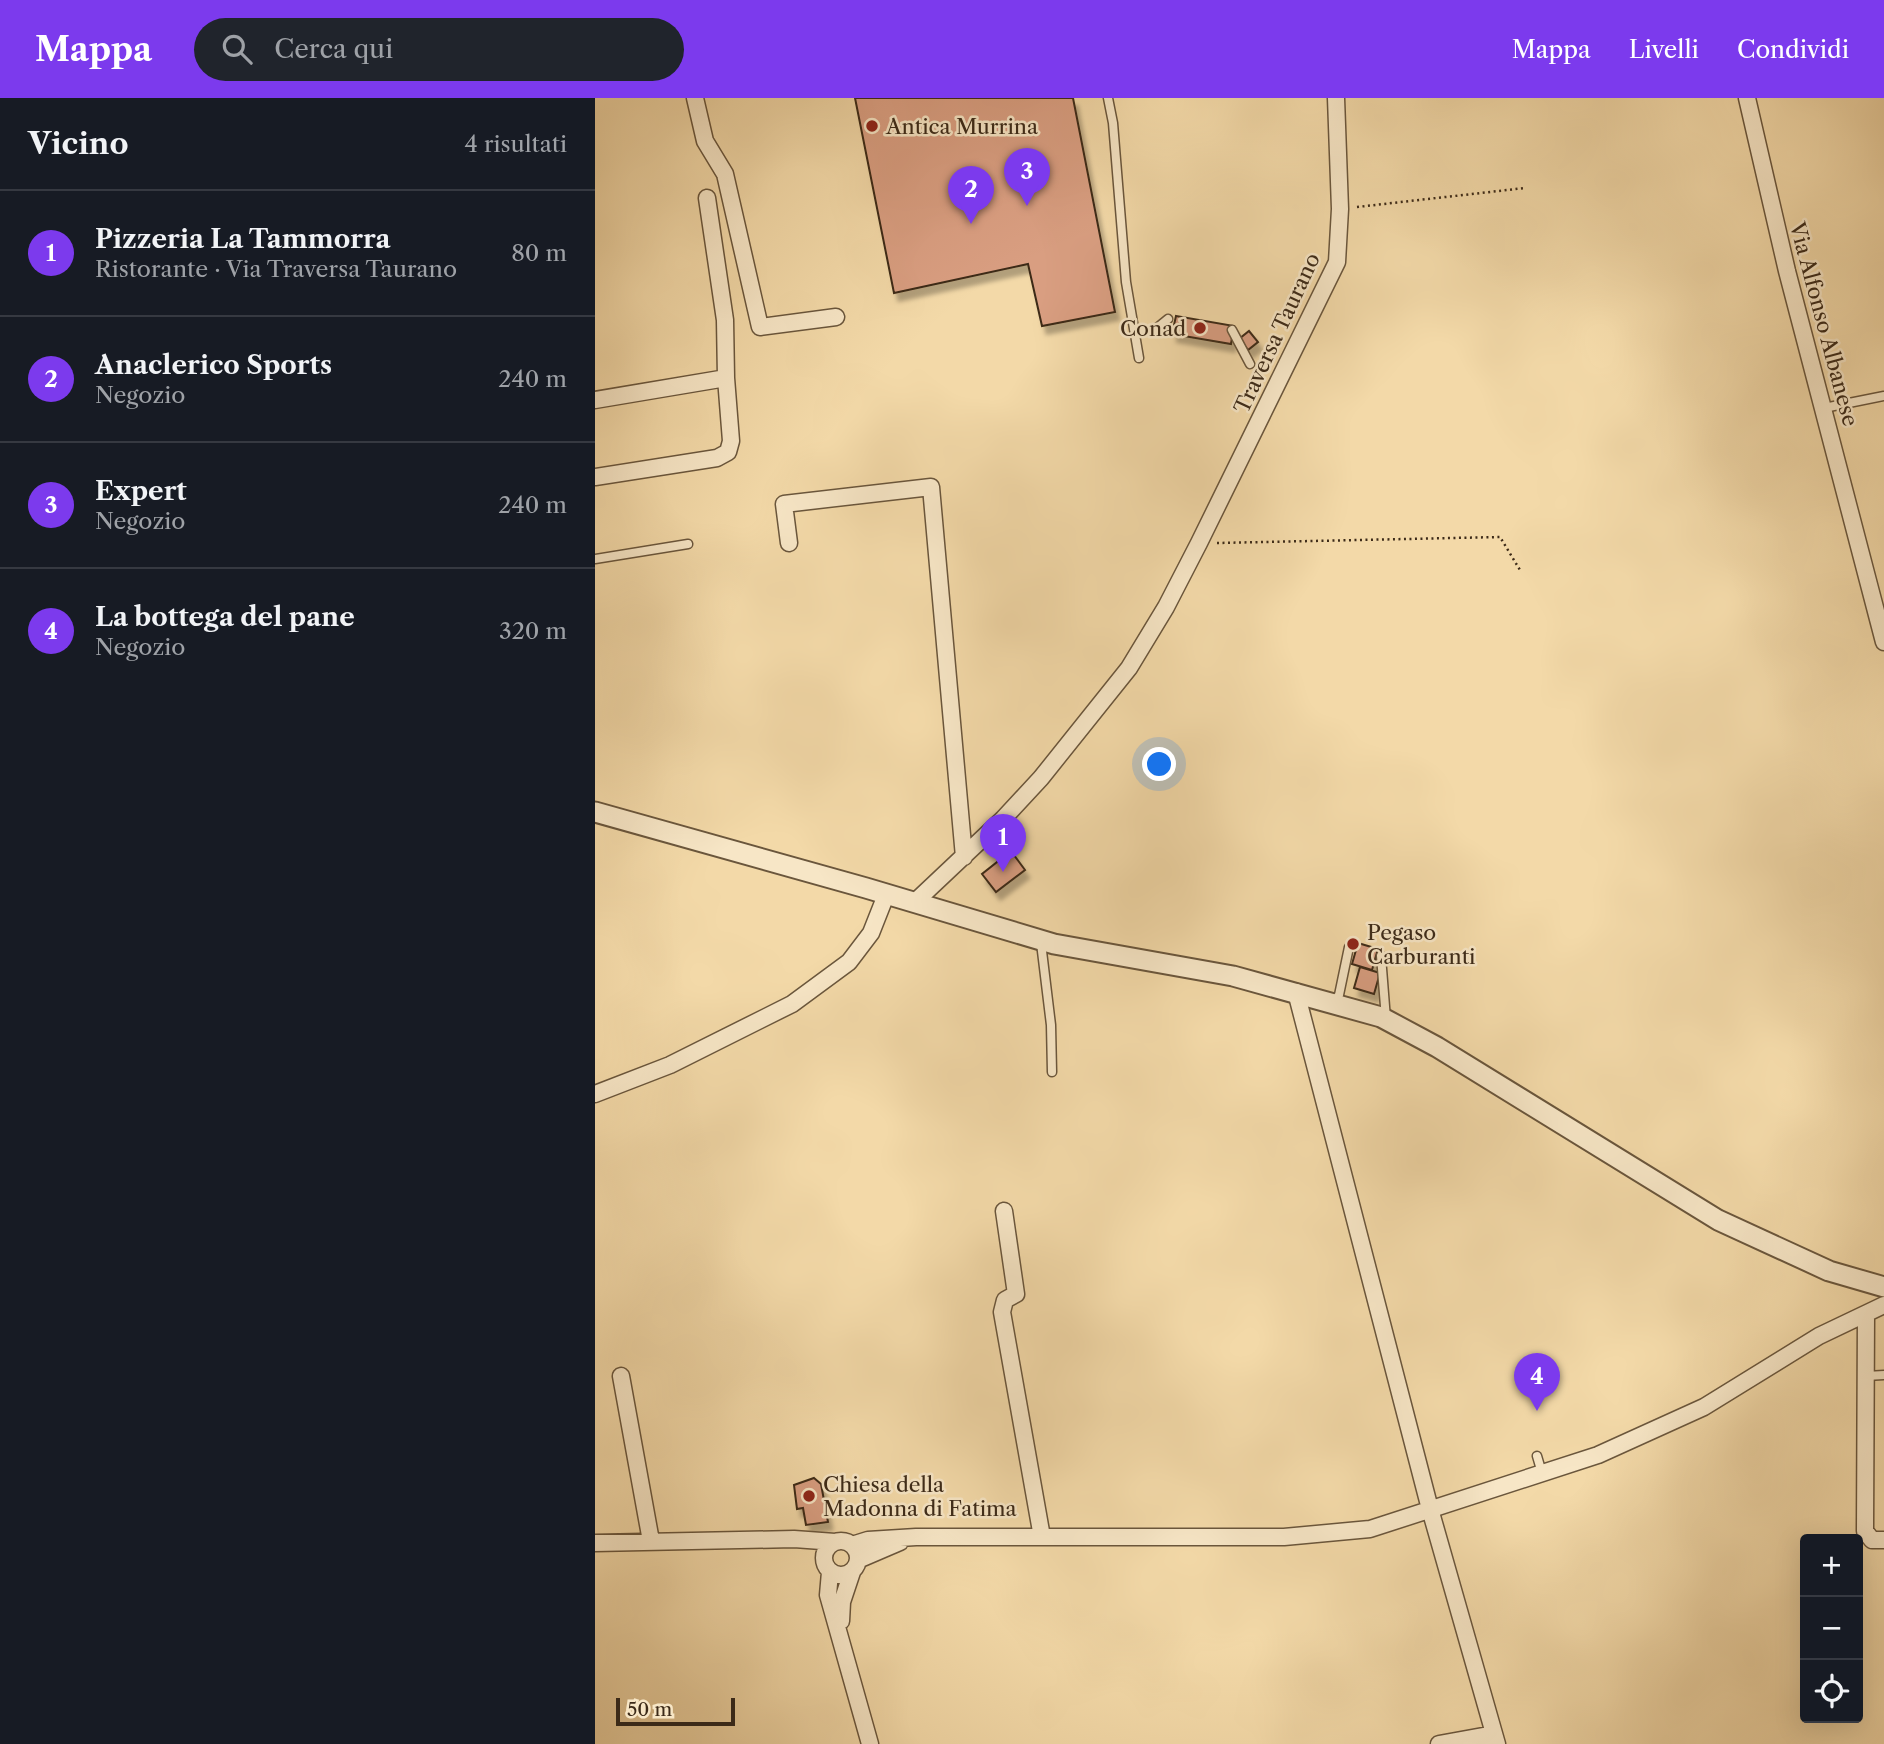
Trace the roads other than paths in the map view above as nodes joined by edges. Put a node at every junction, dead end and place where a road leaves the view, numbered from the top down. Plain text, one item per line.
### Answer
1 (695, 98) edge
2 (1108, 98) edge
3 (1336, 98) edge
4 (1747, 98) edge
5 (708, 198) dead end
6 (836, 317) dead end
7 (1168, 319) dead end
8 (1134, 329) junction
9 (1232, 330) dead end
10 (1139, 358) dead end
11 (1250, 365) dead end
12 (726, 378) junction
13 (1884, 396) edge
14 (595, 400) edge
15 (1824, 408) junction
16 (595, 477) edge
17 (789, 543) dead end
18 (688, 544) dead end
19 (595, 559) edge
20 (1884, 642) edge
21 (595, 812) edge
22 (964, 857) junction
23 (886, 895) junction
24 (915, 902) junction
25 (1041, 940) junction
26 (1349, 947) dead end
27 (1381, 956) dead end
28 (1296, 992) junction
29 (1333, 1003) junction
30 (1386, 1019) junction
31 (1052, 1072) dead end
32 (595, 1094) edge
33 (1004, 1211) dead end
34 (1876, 1283) edge
35 (1876, 1310) edge
36 (1884, 1375) edge
37 (1866, 1376) junction
38 (621, 1377) dead end
39 (1537, 1456) dead end
40 (1542, 1473) junction
41 (1430, 1509) junction
42 (1042, 1537) junction
43 (795, 1539) junction
44 (1884, 1539) edge
45 (650, 1541) junction
46 (835, 1542) junction
47 (595, 1543) edge
48 (854, 1559) junction
49 (827, 1567) junction
50 (841, 1634) junction
51 (1495, 1739) edge
52 (870, 1744) edge
53 (1439, 1744) edge

1 - 6 street
2 - 8 lane
3 - 22 street, Traversa Taurano
4 - 15 street, Via Alfonso Albanese
5 - 12 street
7 - 8 lane
8 - 10 lane
9 - 11 lane
12 - 14 street
12 - 16 street
13 - 15 lane
15 - 20 street, Via Alfonso Albanese
17 - 22 street
18 - 19 lane
21 - 23 street
22 - 24 street, Traversa Taurano
23 - 24 street
23 - 32 street
24 - 25 street
25 - 28 street
25 - 31 lane
26 - 29 lane
27 - 30 lane
28 - 29 street
28 - 41 street
29 - 30 street
30 - 34 street
33 - 42 street
34 - 35 street
35 - 37 street
35 - 40 street
36 - 37 lane
37 - 44 street
38 - 45 street
39 - 40 lane
40 - 41 street
41 - 42 street
41 - 51 street
42 - 48 street
43 - 45 street
43 - 46 street
43 - 49 street
45 - 47 street
46 - 48 street
46 - 49 street
48 - 49 street
48 - 50 street
49 - 50 street
50 - 52 street
51 - 53 street

